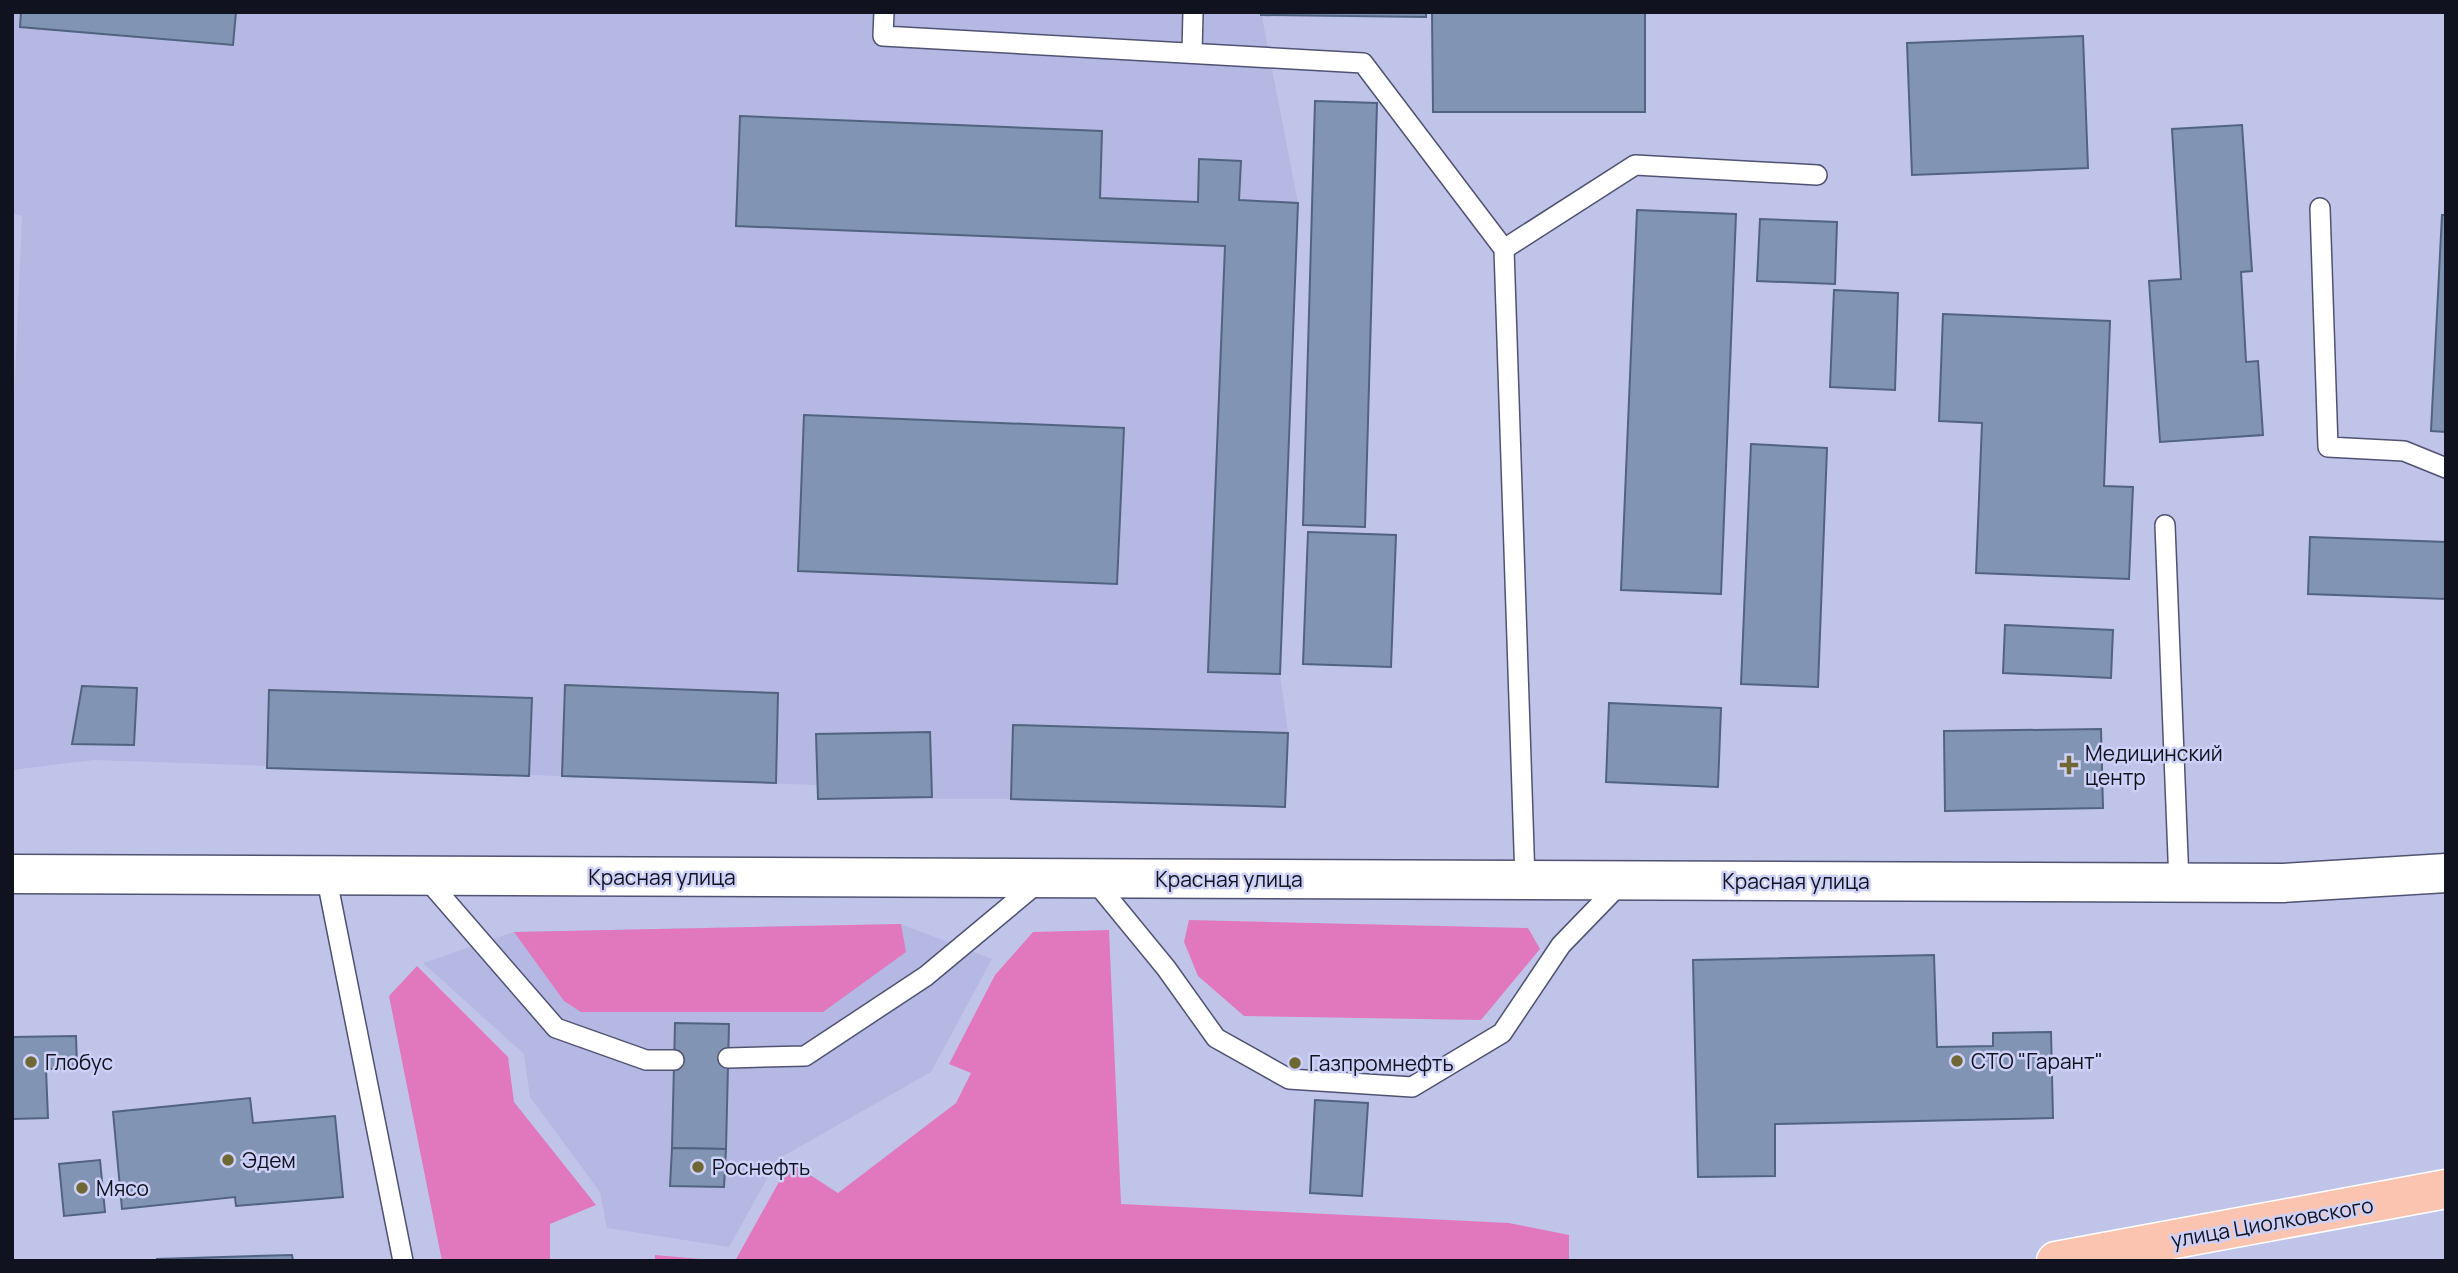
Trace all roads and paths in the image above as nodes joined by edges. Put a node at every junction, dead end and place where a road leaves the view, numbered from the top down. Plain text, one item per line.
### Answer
1 (884, 12) edge
2 (1193, 12) edge
3 (1192, 53) junction
4 (1818, 175) dead end
5 (2320, 208) dead end
6 (1504, 249) junction
7 (2446, 468) edge
8 (2165, 525) dead end
9 (2446, 873) edge
10 (12, 874) edge
11 (326, 876) junction
12 (424, 876) junction
13 (1044, 878) junction
14 (1093, 878) junction
15 (1525, 880) junction
16 (1624, 880) junction
17 (2179, 883) junction
18 (728, 1058) dead end
19 (674, 1060) dead end
20 (2446, 1189) edge
21 (404, 1261) edge
22 (2056, 1261) edge

1 - 3 lane
2 - 3 lane
3 - 6 lane
4 - 6 lane
5 - 7 lane
6 - 15 lane
8 - 17 lane
9 - 17 main road, Красная улица
10 - 11 main road, Красная улица
11 - 12 main road, Красная улица
11 - 21 lane
12 - 13 main road, Красная улица
12 - 19 lane
13 - 14 main road, Красная улица
13 - 18 lane
14 - 15 main road, Красная улица
14 - 16 lane
15 - 16 main road, Красная улица
16 - 17 main road, Красная улица
20 - 22 main road, улица Циолковского

